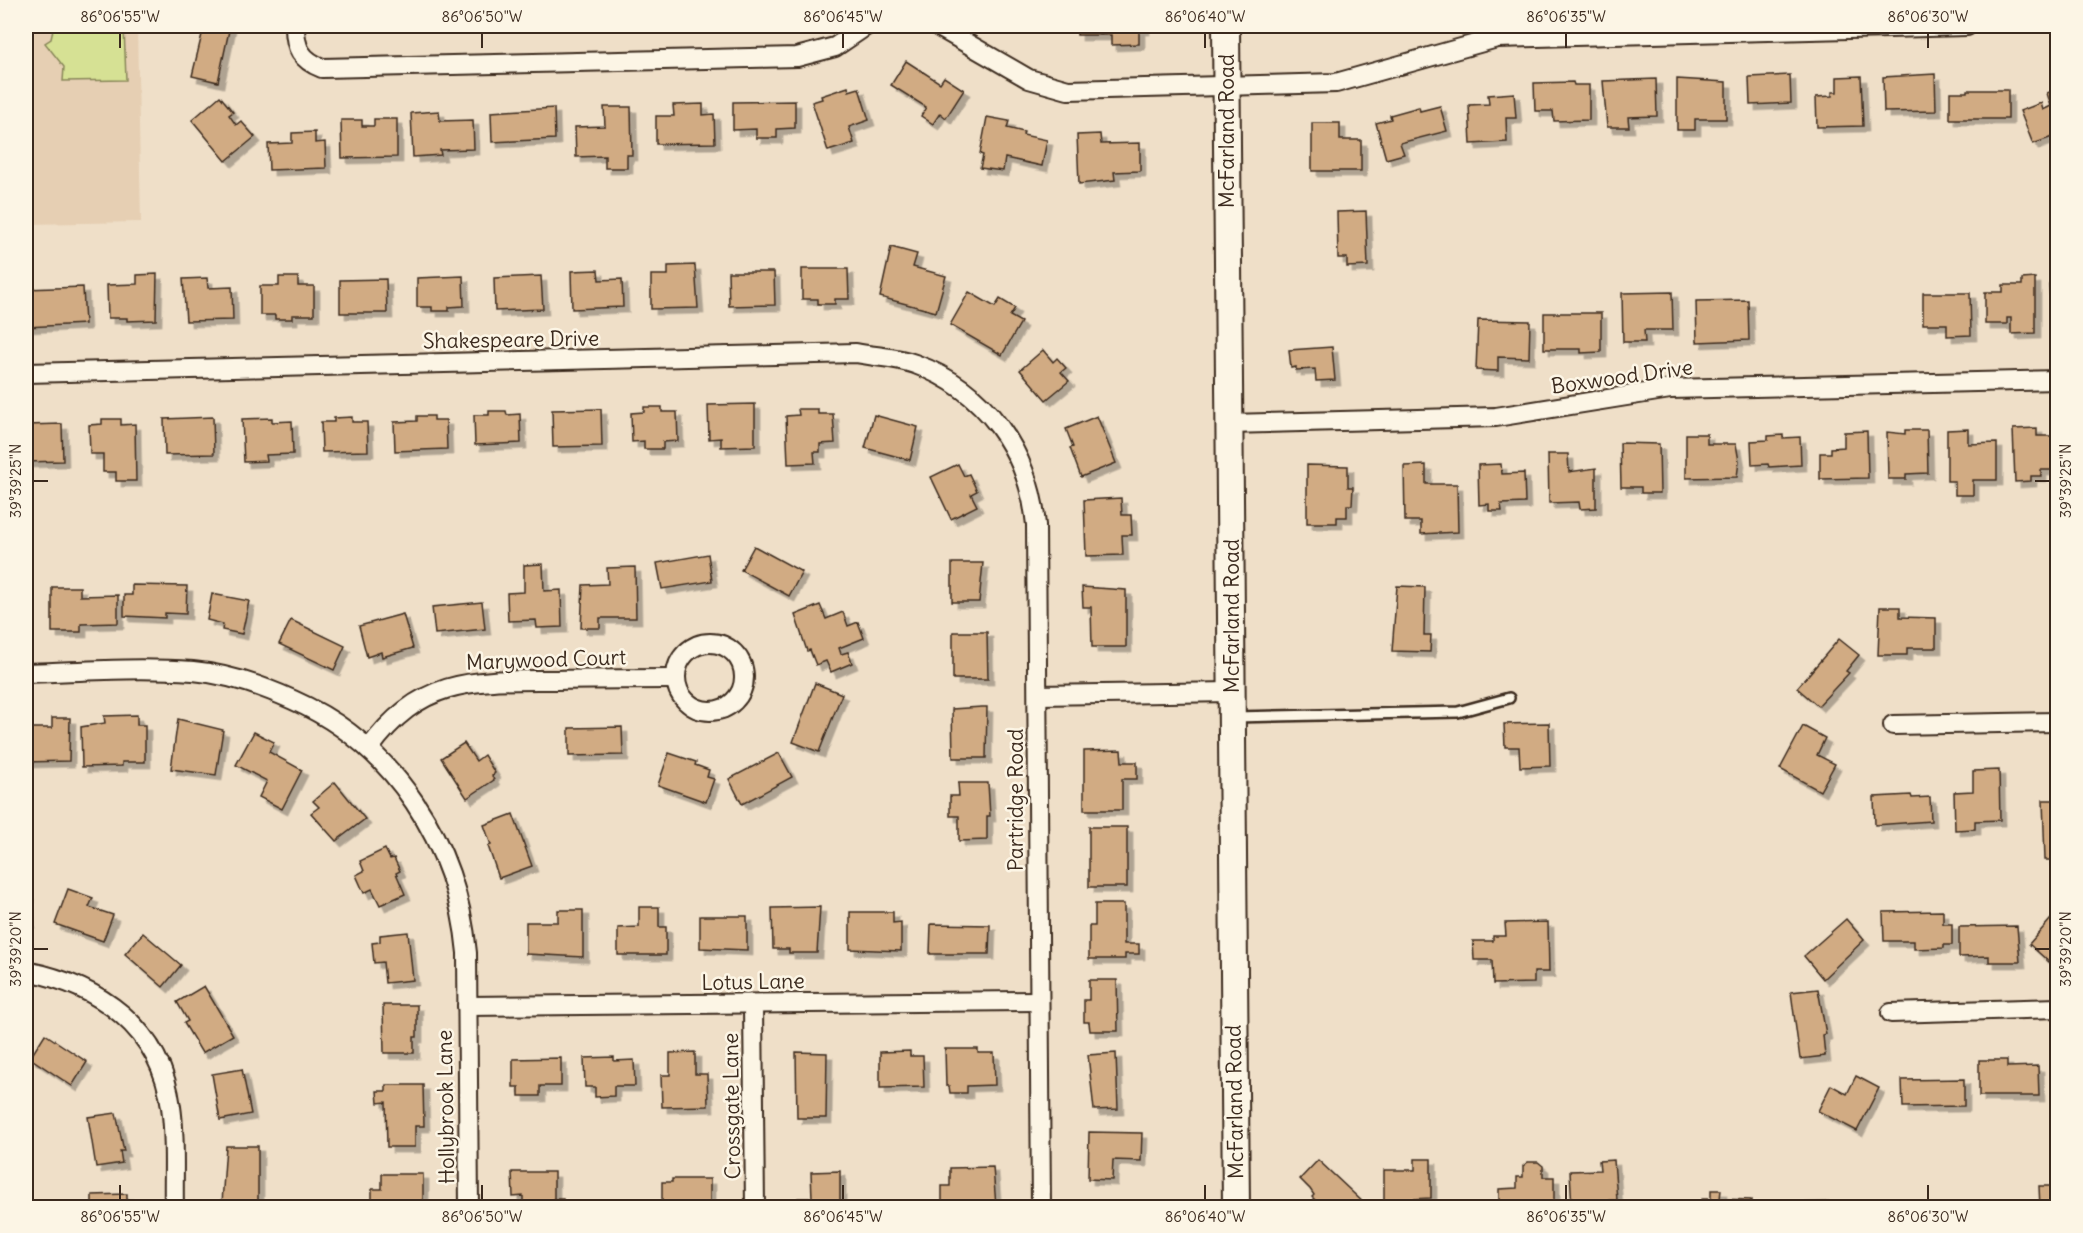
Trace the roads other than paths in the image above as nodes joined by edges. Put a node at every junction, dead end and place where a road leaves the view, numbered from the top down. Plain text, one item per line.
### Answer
1 (295, 26) edge
2 (866, 26) edge
3 (938, 26) edge
4 (1226, 26) edge
5 (1967, 26) edge
6 (1712, 29) edge
7 (1227, 85) junction
8 (26, 373) edge
9 (2058, 380) edge
10 (984, 408) joint
11 (1229, 424) junction
12 (26, 673) edge
13 (676, 679) dead end
14 (1038, 695) junction
15 (1509, 698) dead end
16 (1232, 705) junction
17 (2058, 722) edge
18 (1893, 725) dead end
19 (369, 749) junction
20 (26, 971) edge
21 (1039, 1001) junction
22 (753, 1005) junction
23 (467, 1006) junction
24 (2058, 1008) edge
25 (1891, 1013) dead end
26 (174, 1208) edge
27 (470, 1208) edge
28 (755, 1208) edge
29 (1041, 1208) edge
30 (1236, 1208) edge

1 - 2 street
3 - 7 street
4 - 7 street, McFarland Road
5 - 6 street
6 - 7 street
7 - 11 street, McFarland Road
8 - 10 street, Shakespeare Drive
9 - 11 street, Boxwood Drive
10 - 14 street, Partridge Road
11 - 16 street, McFarland Road
12 - 19 street, Hollybrook Lane
13 - 19 street, Marywood Court
14 - 16 street
14 - 21 street, Partridge Road
15 - 16 lane
16 - 30 street, McFarland Road
17 - 18 street
19 - 23 street, Hollybrook Lane
20 - 26 street
21 - 22 street, Lotus Lane
21 - 29 street, Partridge Road
22 - 23 street, Lotus Lane
22 - 28 street, Crossgate Lane
23 - 27 street, Hollybrook Lane
24 - 25 street

